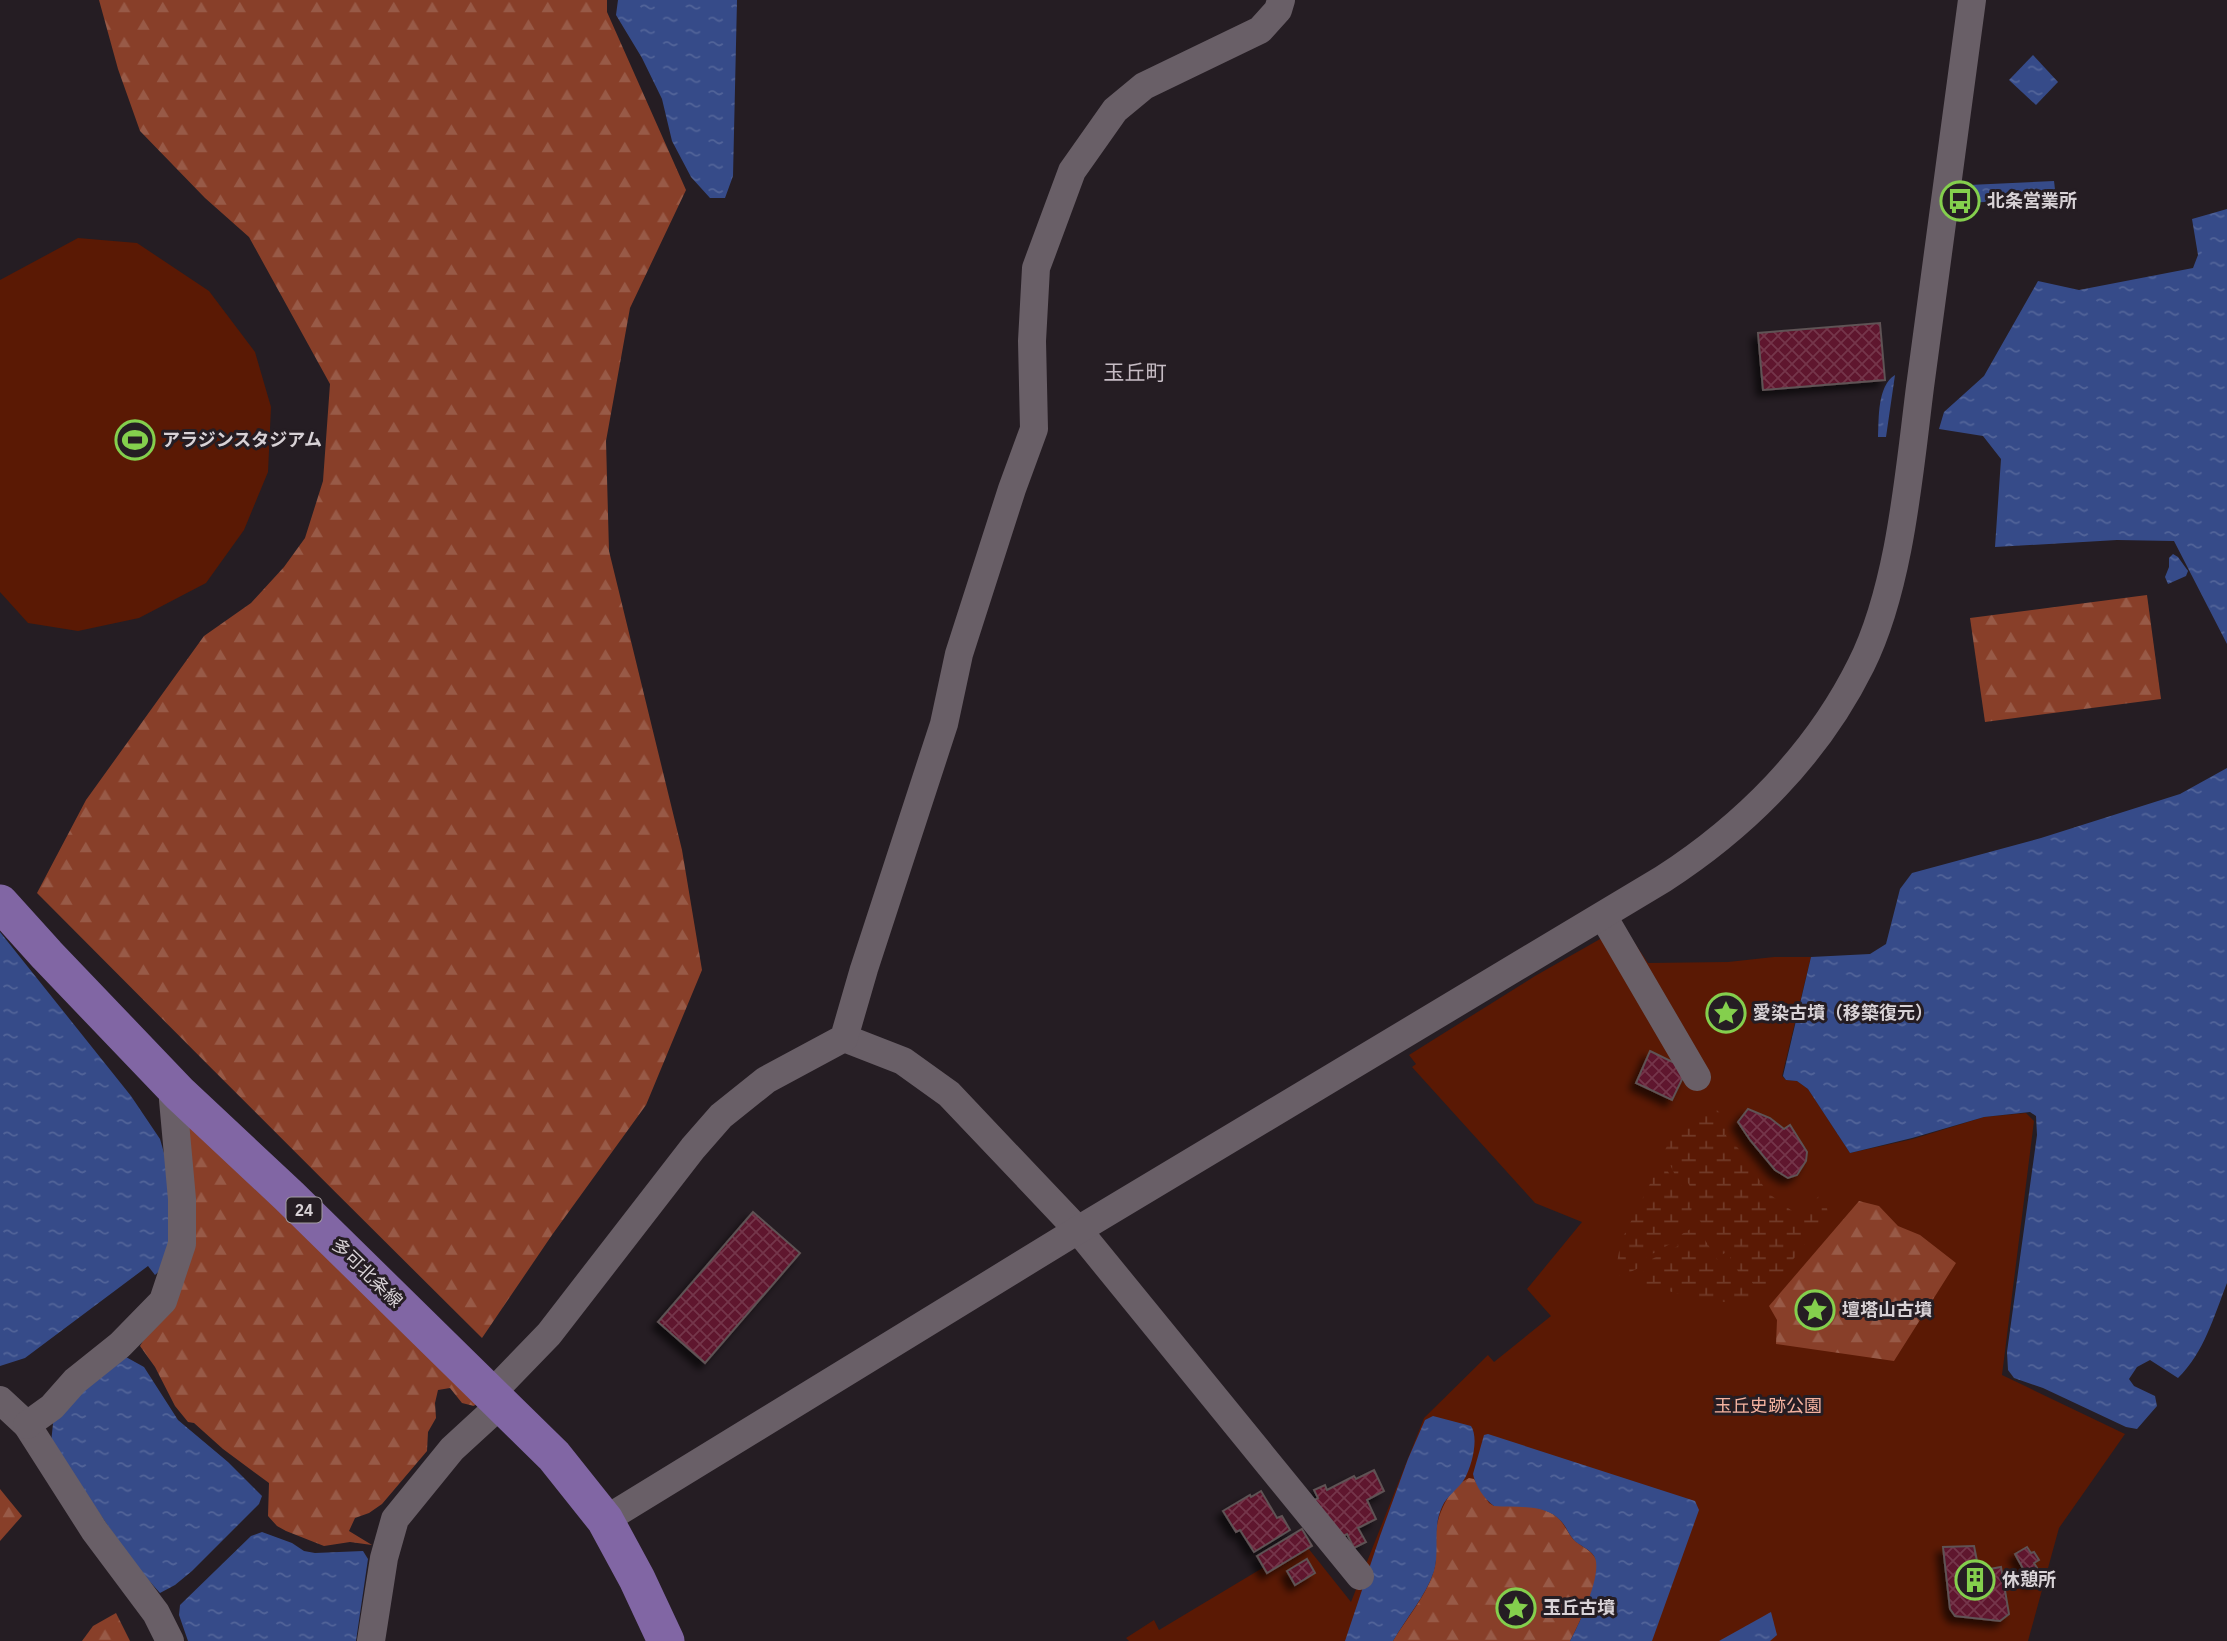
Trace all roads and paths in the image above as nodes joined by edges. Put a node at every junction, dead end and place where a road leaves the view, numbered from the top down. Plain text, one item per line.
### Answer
1 (1281, 0) edge
2 (1972, 0) edge
3 (0, 903) edge
4 (1603, 916) junction
5 (844, 1038) junction
6 (1697, 1077) dead end
7 (179, 1093) junction
8 (1078, 1230) junction
9 (497, 1398) junction
10 (0, 1401) edge
11 (27, 1424) junction
12 (604, 1520) junction
13 (1360, 1576) dead end
14 (170, 1641) edge
15 (371, 1641) edge
16 (666, 1641) edge

1 - 5 street
2 - 4 street
3 - 7 main road, 多可北条線 / 24
4 - 6 street
4 - 8 street
5 - 8 street
5 - 9 street
7 - 9 main road, 多可北条線 / 24
7 - 11 street
8 - 12 street
8 - 13 street
9 - 12 main road, 多可北条線 / 24
9 - 15 street
10 - 11 street
11 - 14 street
12 - 16 main road, 多可北条線 / 24

